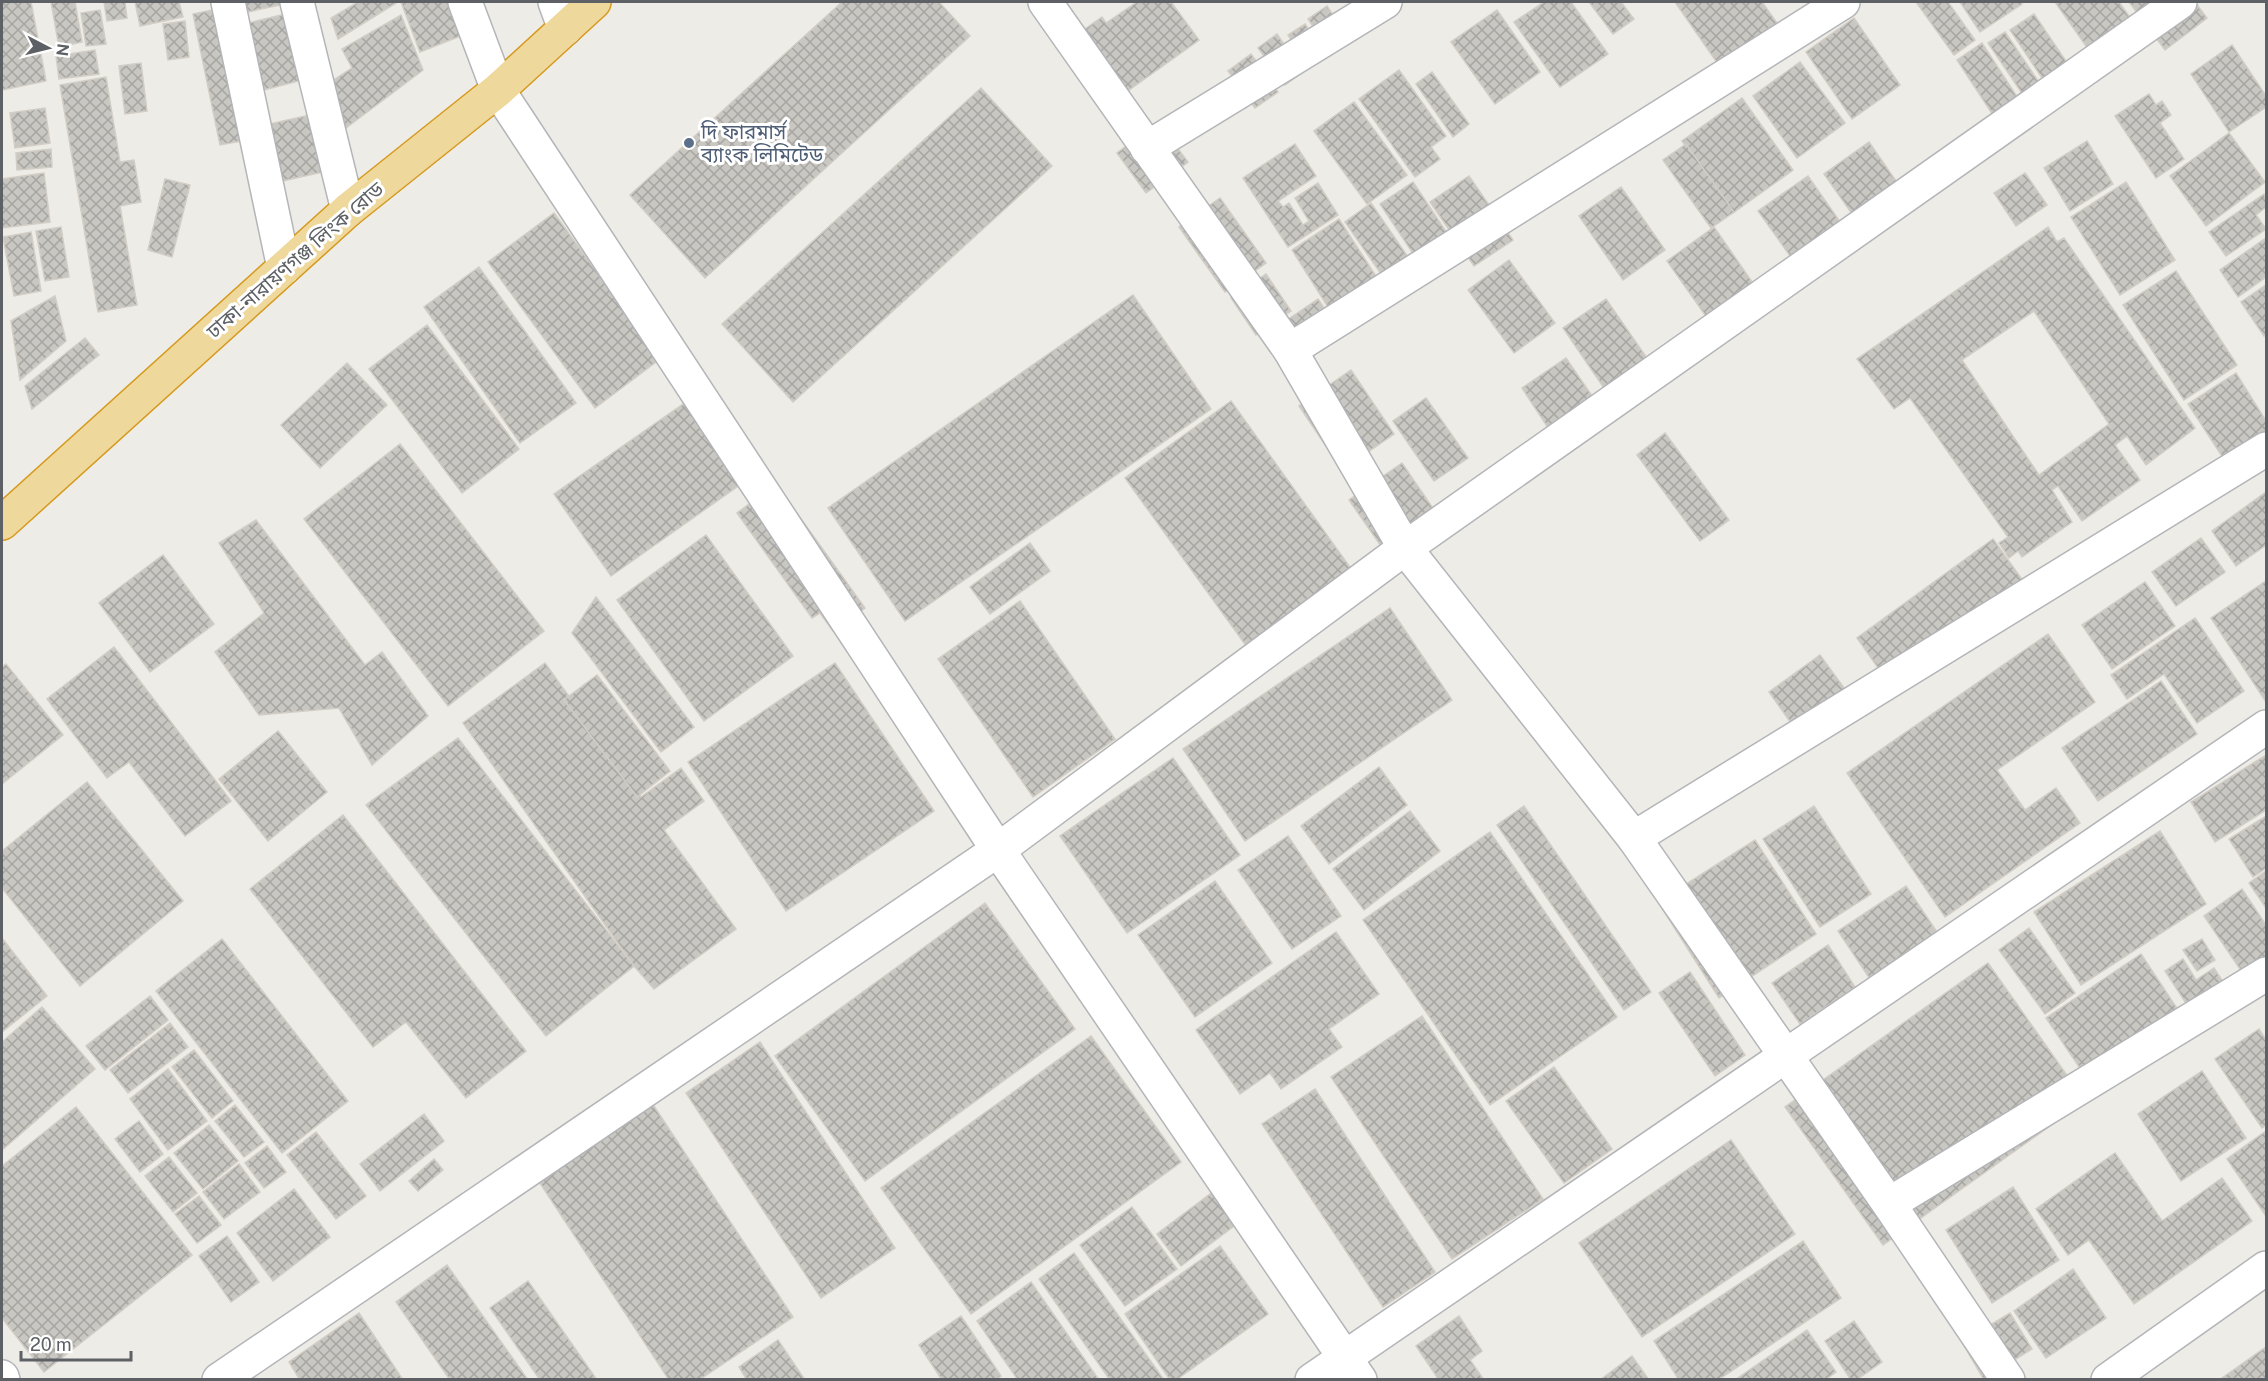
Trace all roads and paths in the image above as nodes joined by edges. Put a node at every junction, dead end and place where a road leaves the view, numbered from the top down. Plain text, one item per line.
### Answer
1 (228, 2) edge
2 (297, 2) edge
3 (465, 2) edge
4 (594, 2) edge
5 (1045, 2) edge
6 (1385, 2) edge
7 (1843, 2) edge
8 (2180, 2) edge
9 (560, 15) edge
10 (498, 90) junction
11 (1147, 148) junction
12 (348, 210) junction
13 (284, 268) junction
14 (1290, 350) junction
15 (2266, 449) edge
16 (2, 523) edge
17 (1405, 548) junction
18 (2266, 728) edge
19 (1634, 838) junction
20 (998, 850) junction
21 (2266, 974) edge
22 (1785, 1056) junction
23 (1890, 1204) junction
24 (2266, 1269) edge
25 (1352, 1368) edge
26 (219, 1380) edge
27 (1312, 1380) edge
28 (2008, 1380) edge
29 (2108, 1380) edge

1 - 13 street
2 - 12 street
3 - 10 street
4 - 9 highway, ঢাকা-নারায়ণগঞ্জ লিংক রোড
5 - 11 street
6 - 11 street
7 - 14 street
8 - 17 street
9 - 10 highway, ঢাকা-নারায়ণগঞ্জ লিংক রোড
10 - 12 highway, ঢাকা-নারায়ণগঞ্জ লিংক রোড
10 - 20 street
11 - 14 street
12 - 13 highway, ঢাকা-নারায়ণগঞ্জ লিংক রোড
13 - 16 highway, ঢাকা-নারায়ণগঞ্জ লিংক রোড
14 - 17 street
15 - 19 street
17 - 19 street
17 - 20 street
18 - 22 street
19 - 22 street
20 - 25 street
20 - 26 street
21 - 23 street
22 - 23 street
22 - 25 street
23 - 28 street
24 - 29 street
25 - 27 street

